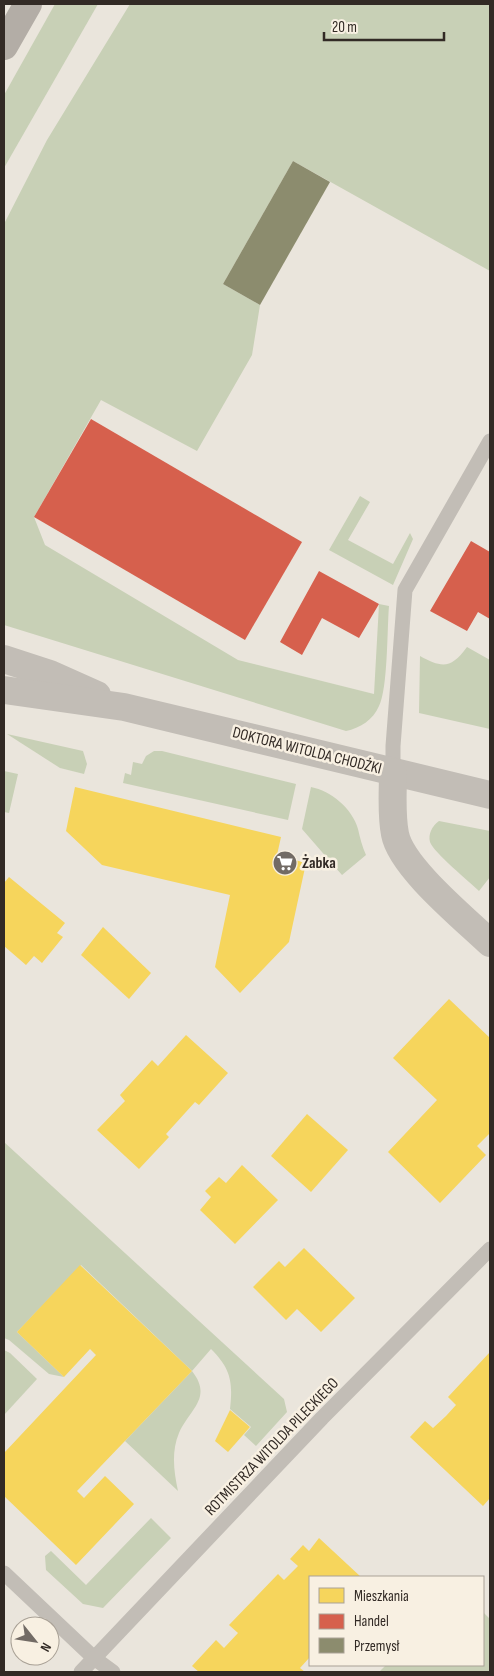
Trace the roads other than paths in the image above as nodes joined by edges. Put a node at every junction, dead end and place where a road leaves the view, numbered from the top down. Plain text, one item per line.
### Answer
1 (28, 4) edge
2 (4, 46) edge
3 (490, 440) edge
4 (4, 659) edge
5 (4, 690) edge
6 (124, 707) junction
7 (393, 772) junction
8 (490, 795) edge
9 (490, 944) edge
10 (490, 1249) edge
11 (4, 1573) edge
12 (94, 1658) junction
13 (81, 1672) edge
14 (113, 1672) edge

1 - 2 main road
3 - 7 lane
4 - 6 street, DOKTORA WITOLDA CHODŹKI
5 - 6 street, DOKTORA WITOLDA CHODŹKI
6 - 7 street, DOKTORA WITOLDA CHODŹKI
7 - 8 street, DOKTORA WITOLDA CHODŹKI
7 - 9 street
10 - 12 lane, ROTMISTRZA WITOLDA PILECKIEGO
11 - 12 lane
12 - 13 lane, ROTMISTRZA WITOLDA PILECKIEGO
12 - 14 lane

